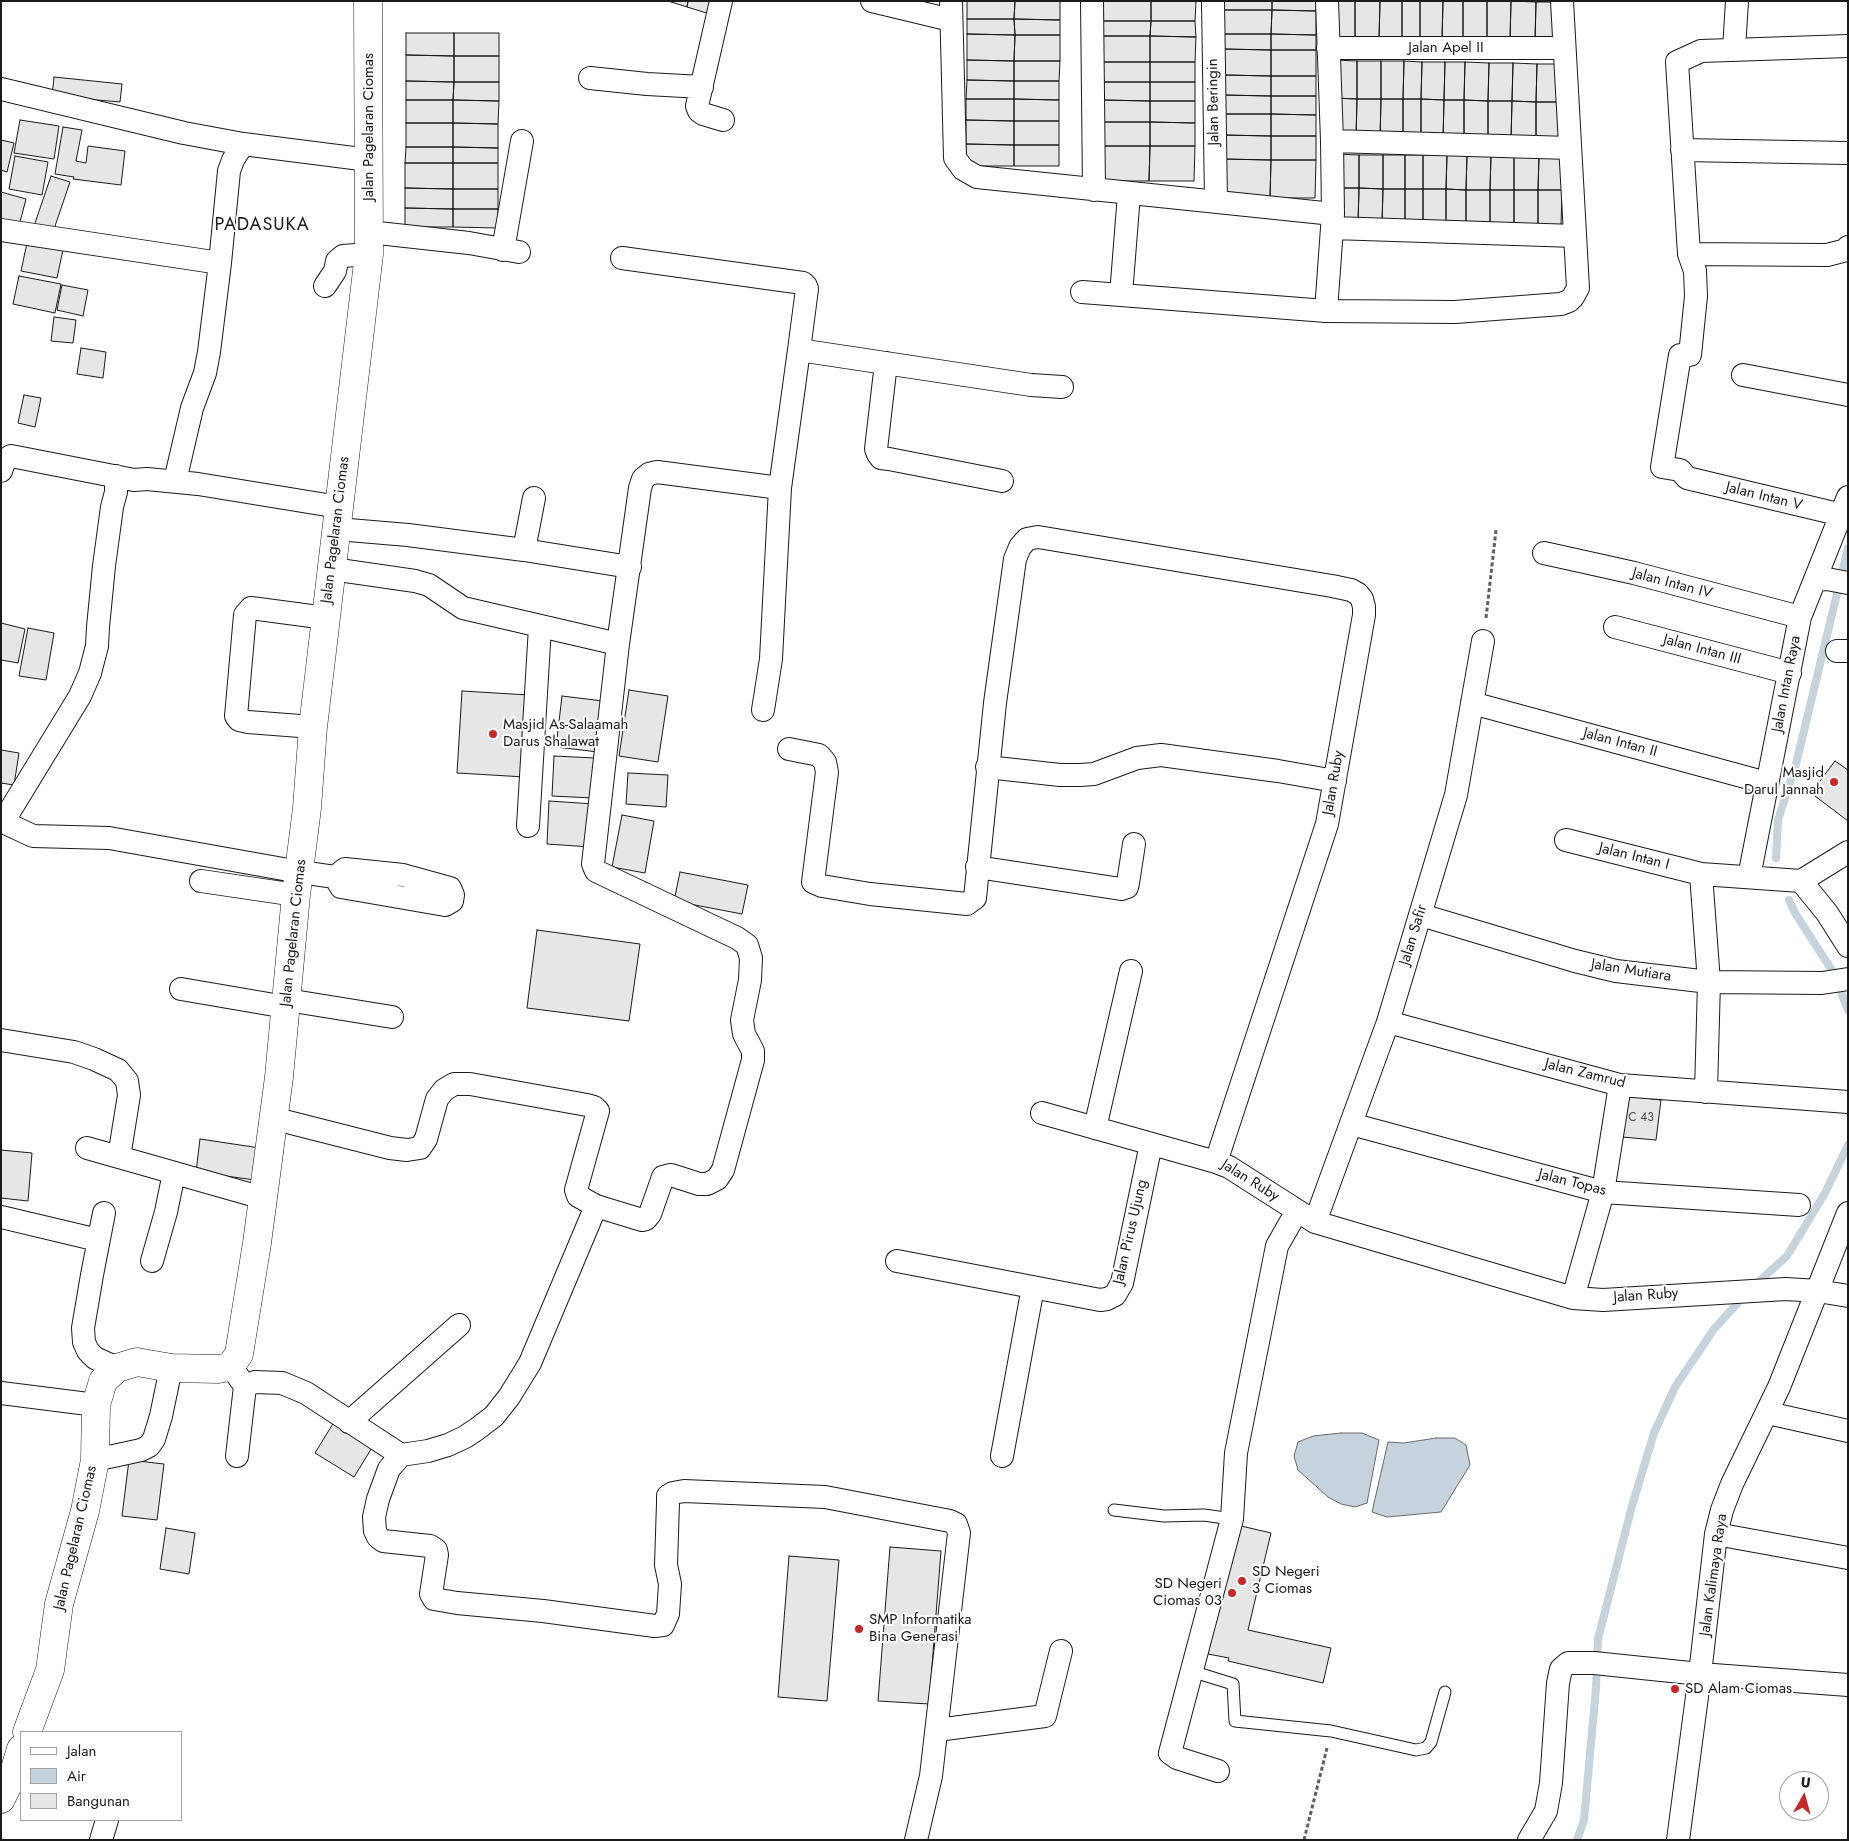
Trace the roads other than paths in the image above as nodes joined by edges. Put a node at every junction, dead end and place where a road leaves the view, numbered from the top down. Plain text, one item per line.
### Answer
1 (368, 1) edge
2 (722, 1) edge
3 (872, 1) edge
4 (1092, 1) edge
5 (1213, 1) edge
6 (1327, 1) edge
7 (1562, 1) edge
8 (1737, 1) edge
9 (951, 11) edge
10 (1848, 46) edge
11 (1328, 48) junction
12 (1564, 48) junction
13 (1734, 50) junction
14 (590, 78) dead end
15 (702, 87) junction
16 (1, 90) edge
17 (723, 120) dead end
18 (522, 141) dead end
19 (1332, 141) junction
20 (243, 144) junction
21 (1570, 148) junction
22 (1682, 150) junction
23 (1848, 153) edge
24 (369, 160) junction
25 (1094, 190) junction
26 (1129, 194) junction
27 (1216, 202) junction
28 (1333, 221) junction
29 (1, 230) edge
30 (1574, 236) junction
31 (369, 243) junction
32 (1848, 247) edge
33 (1689, 254) junction
34 (622, 258) dead end
35 (220, 263) junction
36 (325, 286) dead end
37 (1082, 292) dead end
38 (1122, 295) junction
39 (1326, 311) junction
40 (799, 350) junction
41 (886, 363) junction
42 (1743, 375) dead end
43 (1062, 387) dead end
44 (1848, 395) edge
45 (2, 464) edge
46 (116, 476) junction
47 (1002, 481) dead end
48 (175, 482) junction
49 (780, 488) junction
50 (534, 498) dead end
51 (1845, 506) edge
52 (338, 518) junction
53 (524, 550) junction
54 (1544, 552) dead end
55 (630, 567) junction
56 (332, 569) junction
57 (1830, 581) edge
58 (1800, 617) junction
59 (326, 618) junction
60 (540, 626) junction
61 (1615, 627) dead end
62 (1484, 641) road end
63 (618, 644) junction
64 (1790, 673) junction
65 (1472, 703) junction
66 (763, 710) dead end
67 (313, 727) junction
68 (789, 749) dead end
69 (987, 767) junction
70 (1335, 781) junction
71 (1767, 783) junction
72 (2, 821) edge
73 (528, 826) dead end
74 (1566, 840) dead end
75 (1134, 844) dead end
76 (1848, 852) edge
77 (977, 867) junction
78 (1701, 874) junction
79 (335, 877) dead end
80 (1757, 878) junction
81 (202, 881) dead end
82 (1799, 881) junction
83 (298, 883) junction
84 (1421, 915) junction
85 (1848, 946) edge
86 (1131, 971) dead end
87 (1838, 981) edge
88 (1709, 982) junction
89 (181, 989) dead end
90 (286, 1004) junction
91 (392, 1017) dead end
92 (1388, 1022) junction
93 (1, 1040) edge
94 (1620, 1085) junction
95 (1706, 1092) junction
96 (1848, 1102) edge
97 (1042, 1114) dead end
98 (272, 1118) junction
99 (1351, 1124) junction
100 (1095, 1128) junction
101 (1151, 1144) junction
102 (87, 1148) dead end
103 (119, 1157) junction
104 (1216, 1162) junction
105 (174, 1173) junction
106 (1603, 1192) junction
107 (263, 1198) junction
108 (1799, 1205) dead end
109 (596, 1206) junction
110 (104, 1212) dead end
111 (1848, 1214) edge
112 (1306, 1216) junction
113 (1, 1217) edge
114 (98, 1240) junction
115 (152, 1260) dead end
116 (897, 1261) dead end
117 (1033, 1287) junction
118 (1818, 1291) junction
119 (1848, 1296) edge
120 (1573, 1298) junction
121 (459, 1325) dead end
122 (117, 1368) junction
123 (172, 1368) junction
124 (237, 1376) junction
125 (1, 1393) edge
126 (96, 1405) junction
127 (1768, 1413) junction
128 (349, 1422) junction
129 (1848, 1431) edge
130 (401, 1455) junction
131 (237, 1456) dead end
132 (1002, 1456) dead end
133 (95, 1460) junction
134 (1114, 1510) dead end
135 (1232, 1519) junction
136 (1716, 1534) junction
137 (1848, 1558) edge
138 (1061, 1651) dead end
139 (1192, 1671) junction
140 (1700, 1674) junction
141 (1848, 1685) edge
142 (1445, 1692) dead end
143 (937, 1730) junction
144 (27, 1731) edge
145 (20, 1752) edge
146 (1218, 1771) dead end
147 (1, 1799) edge
148 (108, 1821) edge
149 (101, 1840) edge
150 (916, 1840) edge
151 (1529, 1840) edge
152 (1678, 1840) edge

1 - 24 main road, Jalan Pagelaran Ciomas
2 - 15 street
3 - 9 street
4 - 25 street
5 - 27 street, Jalan Beringin
6 - 11 street
7 - 12 street
8 - 13 street
9 - 25 street
10 - 13 street
11 - 12 street, Jalan Apel II
11 - 19 street
12 - 21 street
13 - 22 street
14 - 15 street
15 - 17 street
16 - 20 street
18 - 31 street
19 - 21 street
19 - 28 street
20 - 24 street
20 - 35 street
21 - 30 street
22 - 23 street
22 - 33 street
24 - 31 main road, Jalan Pagelaran Ciomas
25 - 26 street
26 - 27 street
26 - 38 street
27 - 28 street
28 - 30 street
28 - 39 street
29 - 35 street
30 - 39 street
31 - 36 street
31 - 52 main road, Jalan Pagelaran Ciomas
32 - 33 street
33 - 51 street, Jalan Intan V
34 - 40 street
35 - 48 street
37 - 38 street
38 - 39 street
40 - 41 street
40 - 49 street
41 - 43 street
41 - 47 street
42 - 44 street
45 - 46 street
46 - 48 street
46 - 72 street
48 - 52 street
49 - 55 street
49 - 66 street
50 - 53 street
51 - 57 street, Jalan Intan Raya
52 - 53 street
52 - 56 main road, Jalan Pagelaran Ciomas
53 - 55 street
54 - 58 street, Jalan Intan IV
55 - 63 street
56 - 59 main road, Jalan Pagelaran Ciomas
56 - 60 street
57 - 58 street, Jalan Intan Raya
58 - 64 street, Jalan Intan Raya
59 - 67 main road, Jalan Pagelaran Ciomas
59 - 67 street
60 - 63 street
60 - 73 street
61 - 64 street, Jalan Intan III
62 - 65 street, Jalan Safir
63 - 109 street
64 - 71 street, Jalan Intan Raya
65 - 71 street, Jalan Intan II
65 - 84 street, Jalan Safir
67 - 83 main road, Jalan Pagelaran Ciomas
68 - 77 street
69 - 70 street
69 - 70 street, Jalan Ruby
69 - 77 street
70 - 104 street, Jalan Ruby
71 - 80 street, Jalan Intan Raya
72 - 83 street
74 - 78 street, Jalan Intan I
75 - 77 street
76 - 82 street
78 - 80 street, Jalan Intan I
78 - 88 street
79 - 83 street
80 - 82 street, Jalan Intan I
81 - 83 street
82 - 85 street
83 - 90 main road, Jalan Pagelaran Ciomas
84 - 88 street, Jalan Mutiara
84 - 92 street, Jalan Safir
86 - 100 street
87 - 88 street, Jalan Mutiara
88 - 95 street
89 - 90 street
90 - 91 street
90 - 98 main road, Jalan Pagelaran Ciomas
92 - 94 street, Jalan Zamrud
92 - 99 street, Jalan Safir
93 - 103 street
94 - 95 street, Jalan Zamrud
94 - 106 street
95 - 96 street, Jalan Zamrud
97 - 100 street
98 - 107 main road, Jalan Pagelaran Ciomas
98 - 109 street
99 - 106 street, Jalan Topas
99 - 112 street, Jalan Safir
100 - 101 street
101 - 104 street
101 - 117 street, Jalan Pirus Ujung
102 - 103 street
103 - 105 street
104 - 112 street, Jalan Ruby
105 - 107 street
105 - 115 street
106 - 108 street, Jalan Topas
106 - 120 street
107 - 124 main road, Jalan Pagelaran Ciomas
109 - 130 street
110 - 114 street
111 - 118 street, Jalan Kalimaya Raya
112 - 120 street, Jalan Ruby
112 - 135 street, Jalan Safir
113 - 114 street
114 - 122 street
116 - 117 street, Jalan Pirus Ujung
117 - 132 street
118 - 119 street, Jalan Ruby
118 - 120 street, Jalan Ruby
118 - 127 street, Jalan Kalimaya Raya
121 - 128 street
122 - 123 main road
122 - 126 main road, Jalan Pagelaran Ciomas
123 - 124 main road
123 - 133 street
124 - 128 street
124 - 131 street
125 - 126 street
126 - 133 main road, Jalan Pagelaran Ciomas
127 - 129 street
127 - 136 street, Jalan Kalimaya Raya
128 - 130 street
130 - 143 street
133 - 144 main road, Jalan Pagelaran Ciomas
134 - 135 lane
135 - 139 street, Jalan Safir
136 - 137 street
136 - 140 street, Jalan Kalimaya Raya
138 - 143 street
139 - 142 lane
139 - 146 street, Jalan Safir
140 - 141 street
140 - 151 street
140 - 152 street, Jalan Kalimaya Raya
143 - 150 street
145 - 147 main road
148 - 149 street

